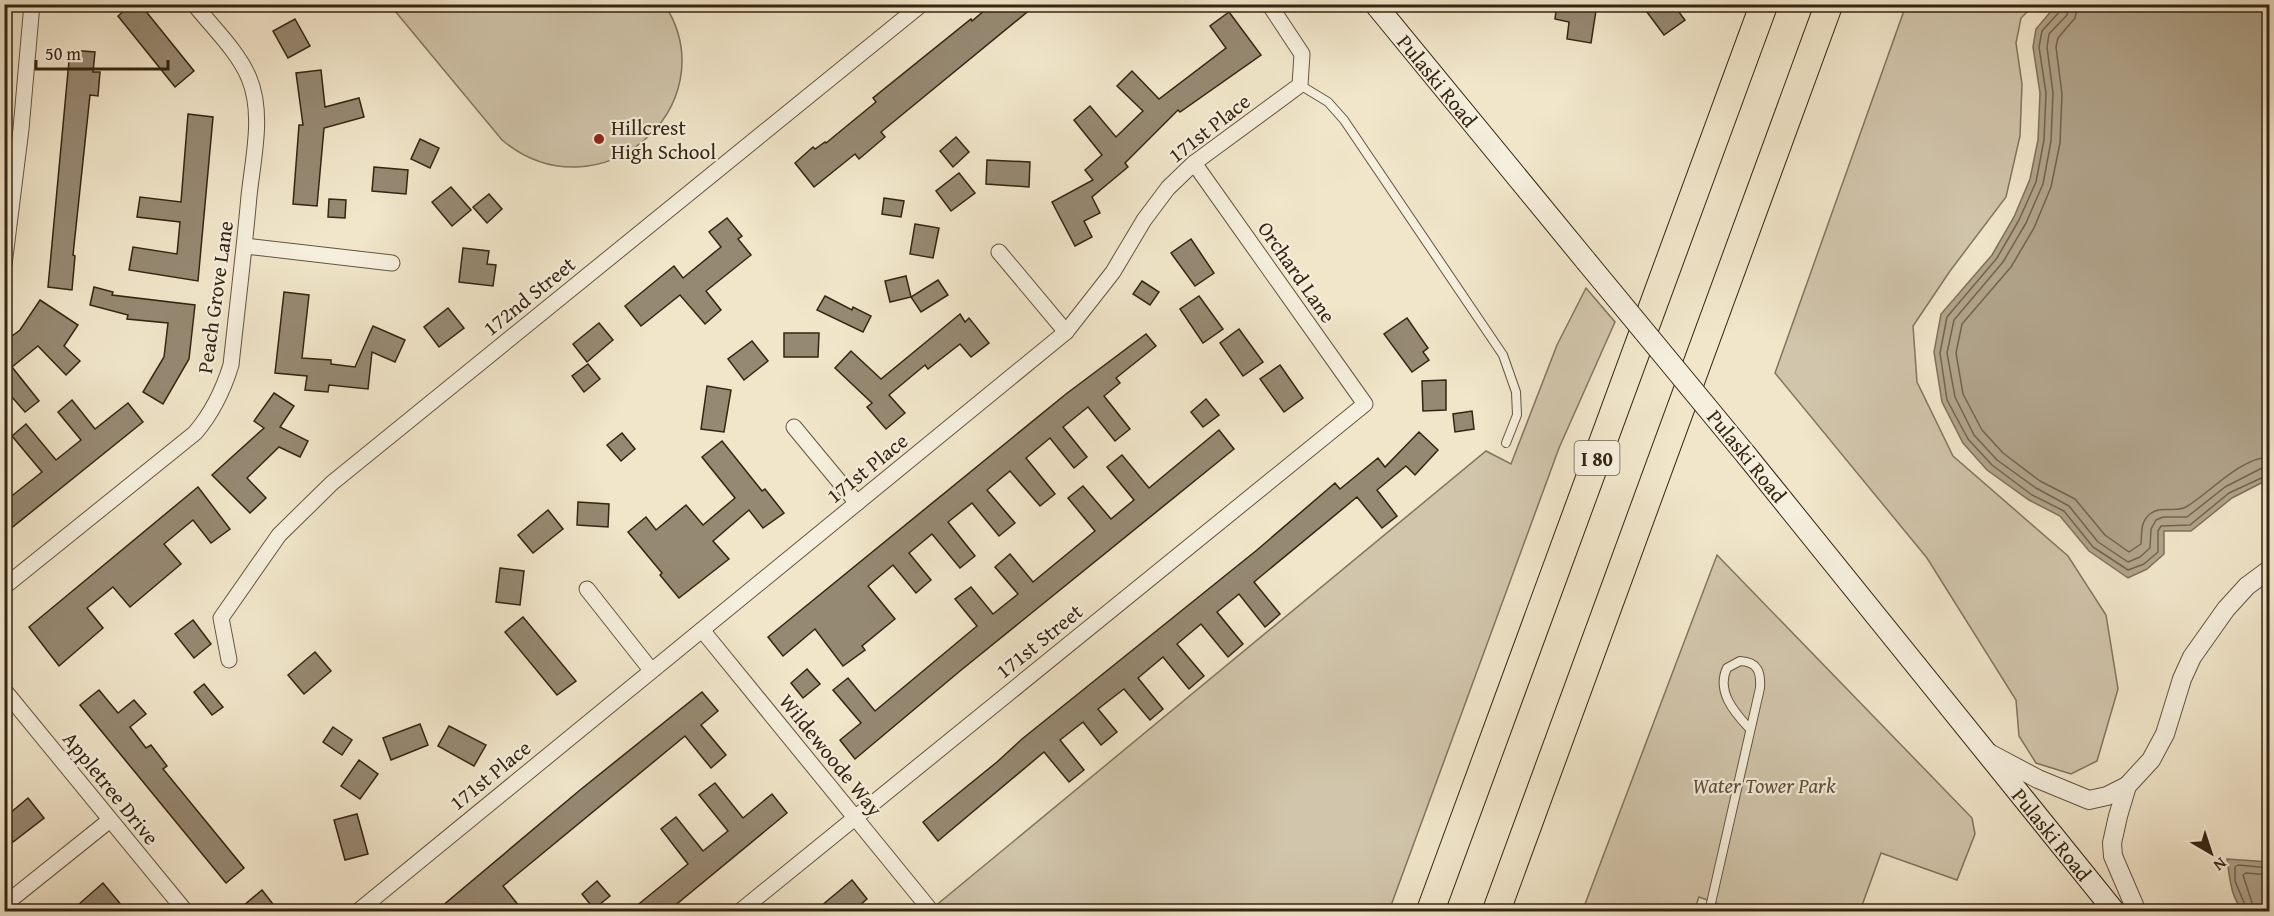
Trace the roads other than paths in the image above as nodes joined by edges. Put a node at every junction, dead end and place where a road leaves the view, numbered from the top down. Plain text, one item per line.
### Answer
1 (32, 4) edge
2 (194, 4) edge
3 (922, 4) edge
4 (1269, 4) edge
5 (1375, 4) edge
6 (1764, 4) edge
7 (1829, 4) edge
8 (1300, 85) junction
9 (1194, 163) junction
10 (245, 246) junction
11 (999, 252) dead end
12 (392, 263) dead end
13 (4, 265) edge
14 (1066, 332) junction
15 (1365, 404) joint
16 (794, 427) dead end
17 (1506, 443) dead end
18 (857, 502) junction
19 (2270, 569) edge
20 (4, 587) edge
21 (587, 589) dead end
22 (702, 630) junction
23 (229, 660) dead end
24 (651, 670) junction
25 (4, 690) edge
26 (1749, 728) junction
27 (1989, 753) junction
28 (2127, 786) junction
29 (855, 817) junction
30 (110, 820) junction
31 (4, 905) edge
32 (928, 906) dead end
33 (186, 912) edge
34 (357, 912) edge
35 (739, 912) edge
36 (1430, 912) edge
37 (1496, 912) edge
38 (1709, 912) edge
39 (2115, 912) edge
40 (2137, 912) edge

1 - 13 street
2 - 10 street, Peach Grove Lane
3 - 23 street, 172nd Street
4 - 8 street
5 - 27 main road, Pulaski Road, bridge
6 - 36 highway, I 80
7 - 37 highway
8 - 9 street, 171st Place
8 - 17 lane
9 - 14 street, 171st Place
9 - 15 street, Orchard Lane
10 - 12 street
10 - 20 street, Peach Grove Lane
11 - 14 street
14 - 18 street, 171st Place
15 - 29 street, 171st Street
16 - 18 street
18 - 22 street, 171st Place
19 - 28 street
21 - 24 street
22 - 24 street, 171st Place
22 - 29 street, Wildewoode Way
24 - 34 street, 171st Place
25 - 30 street, Appletree Drive
26 - 26 lane
26 - 38 lane
27 - 28 street
27 - 39 main road, Pulaski Road
28 - 40 street
29 - 32 street, Wildewoode Way
29 - 35 street, 171st Street
30 - 31 street
30 - 33 street, Appletree Drive

